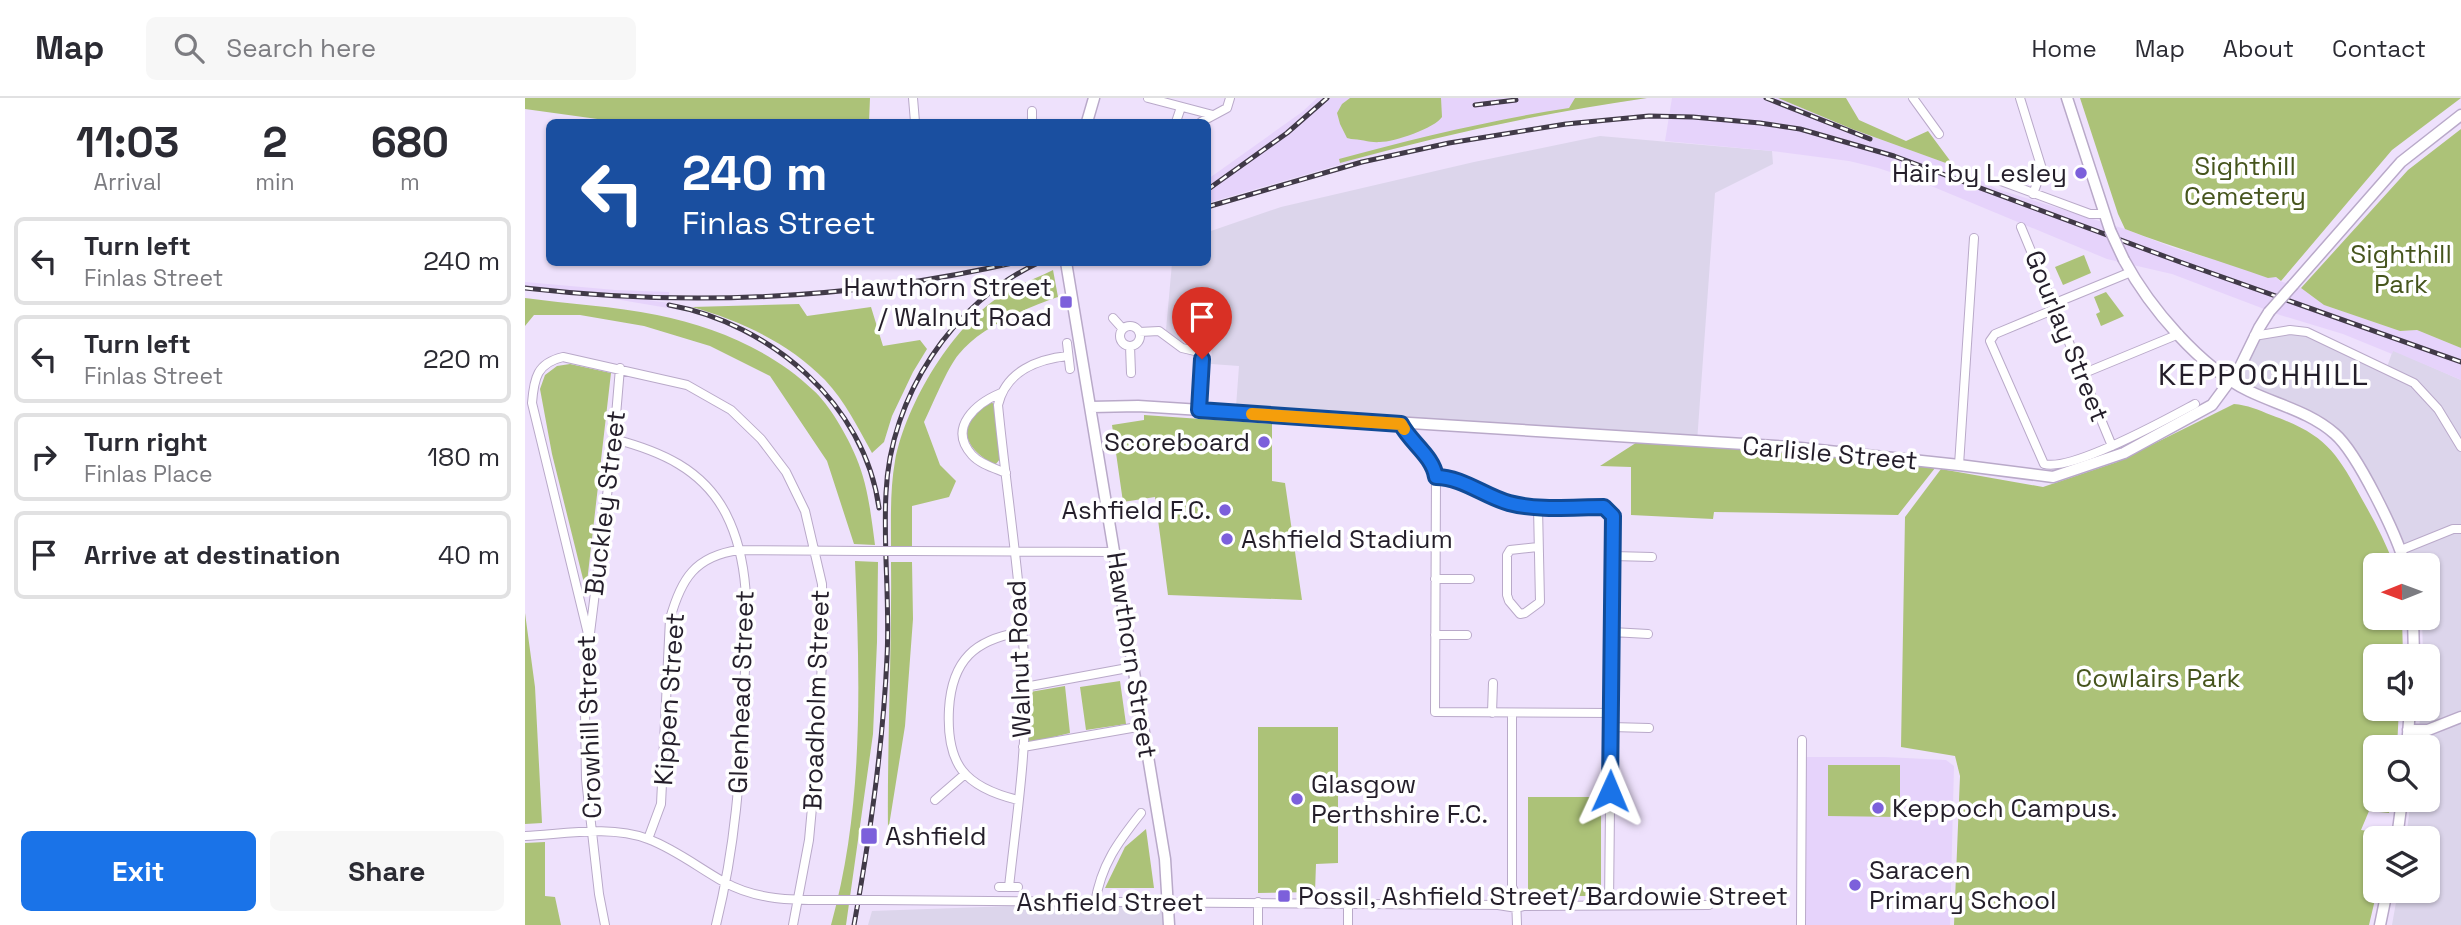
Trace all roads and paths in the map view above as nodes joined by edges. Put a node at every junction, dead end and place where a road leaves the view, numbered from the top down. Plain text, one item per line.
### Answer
1 (913, 98) edge
2 (1094, 98) edge
3 (1148, 98) edge
4 (1230, 98) edge
5 (1913, 98) edge
6 (2020, 98) edge
7 (2067, 98) edge
8 (1181, 107) junction
9 (1032, 111) dead end
10 (1213, 115) junction
11 (2461, 115) edge
12 (915, 119) edge
13 (1032, 119) edge
14 (1088, 119) edge
15 (1178, 119) edge
16 (1206, 119) edge
17 (1939, 134) dead end
18 (2003, 182) dead end
19 (2033, 194) junction
20 (2105, 214) junction
21 (2021, 226) dead end
22 (1974, 238) dead end
23 (1067, 266) edge
24 (2131, 272) junction
25 (2054, 306) junction
26 (1113, 318) dead end
27 (1122, 328) junction
28 (1139, 332) junction
29 (2179, 334) junction
30 (2255, 336) junction
31 (1067, 343) dead end
32 (1130, 346) junction
33 (1068, 356) junction
34 (620, 368) junction
35 (1070, 369) dead end
36 (1131, 373) dead end
37 (2082, 374) junction
38 (2231, 381) junction
39 (1001, 393) junction
40 (2195, 404) dead end
41 (1091, 407) junction
42 (1199, 410) junction
43 (1401, 424) junction
44 (614, 439) junction
45 (2112, 446) junction
46 (2461, 447) edge
47 (1959, 464) junction
48 (1006, 473) junction
49 (1436, 477) junction
50 (1538, 507) junction
51 (2461, 529) edge
52 (1538, 548) junction
53 (1014, 550) junction
54 (2400, 550) junction
55 (739, 551) junction
56 (816, 551) junction
57 (1115, 552) junction
58 (2401, 553) edge
59 (1613, 556) junction
60 (1652, 557) dead end
61 (1435, 579) junction
62 (1470, 579) dead end
63 (1022, 632) junction
64 (1612, 632) junction
65 (1648, 634) dead end
66 (1435, 635) junction
67 (1467, 635) dead end
68 (589, 638) junction
69 (1133, 667) junction
70 (1493, 683) dead end
71 (1025, 687) junction
72 (1492, 713) junction
73 (1512, 713) junction
74 (1611, 713) junction
75 (2461, 717) edge
76 (2409, 721) edge
77 (1143, 726) junction
78 (1611, 727) junction
79 (1649, 728) dead end
80 (2409, 730) junction
81 (2408, 735) edge
82 (1802, 740) dead end
83 (1023, 747) junction
84 (965, 774) junction
85 (935, 800) dead end
86 (1018, 800) junction
87 (1141, 813) dead end
88 (593, 831) junction
89 (525, 835) edge
90 (648, 839) junction
91 (726, 883) junction
92 (999, 887) dead end
93 (799, 900) junction
94 (1095, 902) junction
95 (1169, 902) junction
96 (1258, 902) junction
97 (2385, 903) edge
98 (1348, 904) junction
99 (1609, 905) junction
100 (1709, 905) dead end
101 (1517, 908) junction
102 (605, 925) edge
103 (716, 925) edge
104 (793, 925) edge
105 (1169, 925) edge
106 (1258, 925) edge
107 (1348, 925) edge
108 (1517, 925) edge
109 (1801, 925) edge
110 (2380, 925) edge

1 - 12 street
2 - 14 street
3 - 8 street
4 - 10 street
5 - 17 street
6 - 19 street
7 - 20 street
8 - 10 street
8 - 15 street
9 - 13 street
10 - 16 street
11 - 30 street, Carlisle Street, bridge
18 - 19 street
19 - 20 street
20 - 24 street, bridge
21 - 25 street, Gourlay Street
22 - 47 street
23 - 41 street, Hawthorn Street
24 - 25 street
24 - 29 street
25 - 37 street, Gourlay Street
25 - 45 street
26 - 27 street
27 - 28 street
27 - 32 street
28 - 32 street
28 - 42 street
29 - 37 street
29 - 38 street
30 - 38 street, Carlisle Street
30 - 46 street
31 - 33 street
32 - 36 street
33 - 35 street
33 - 39 street
34 - 44 street, Buckley Street
34 - 56 street, Broadholm Street
34 - 68 street, Crowhill Street
37 - 45 street, Gourlay Street
38 - 47 street, Carlisle Street
38 - 54 street
39 - 48 street, Walnut Road
39 - 48 street
40 - 45 street
41 - 42 street, Carlisle Street
41 - 57 street, Hawthorn Street
42 - 43 street, Carlisle Street
43 - 47 street, Carlisle Street
43 - 49 street
44 - 55 street, Glenhead Street
44 - 68 street, Buckley Street
48 - 53 street, Walnut Road
49 - 50 street
49 - 61 street
50 - 52 street
50 - 59 street
51 - 54 street
52 - 52 street
53 - 56 street, Kippen Street, bridge
53 - 57 street, Kippen Street
53 - 63 street, Walnut Road
54 - 58 street
55 - 56 street, Kippen Street
55 - 90 street, Kippen Street
55 - 91 street, Glenhead Street
56 - 93 street, Broadholm Street
57 - 69 street, Hawthorn Street
59 - 60 street
59 - 64 street
61 - 62 street
61 - 66 street
63 - 71 street, Walnut Road
63 - 84 street
64 - 65 street
64 - 74 street
66 - 67 street
66 - 72 street
68 - 88 street, Crowhill Street
69 - 71 street
69 - 77 street, Hawthorn Street
70 - 72 street
71 - 83 street, Walnut Road
72 - 73 street
73 - 74 street
73 - 101 street
74 - 78 street
75 - 80 street
76 - 80 street
77 - 83 street
77 - 95 street, Hawthorn Street
78 - 79 street
78 - 99 street
80 - 81 street
82 - 109 street
83 - 86 street, Walnut Road
84 - 85 street
84 - 86 street
86 - 92 street, Walnut Road
87 - 94 street
88 - 89 street, Ashfield Street
88 - 90 street, Ashfield Street
88 - 102 street, Crowhill Street
90 - 91 street, Ashfield Street
91 - 93 street, Ashfield Street
91 - 103 street, Glenhead Street
93 - 94 street, Ashfield Street, bridge
93 - 104 street, Broadholm Street
94 - 95 street, Ashfield Street
95 - 96 street, Ashfield Street
95 - 105 street, Hawthorn Street
96 - 98 street, Ashfield Street
96 - 106 street
97 - 110 street
98 - 101 street, Ashfield Street
98 - 107 street
99 - 100 street, Ashfield Street
99 - 101 street, Ashfield Street
101 - 108 street

